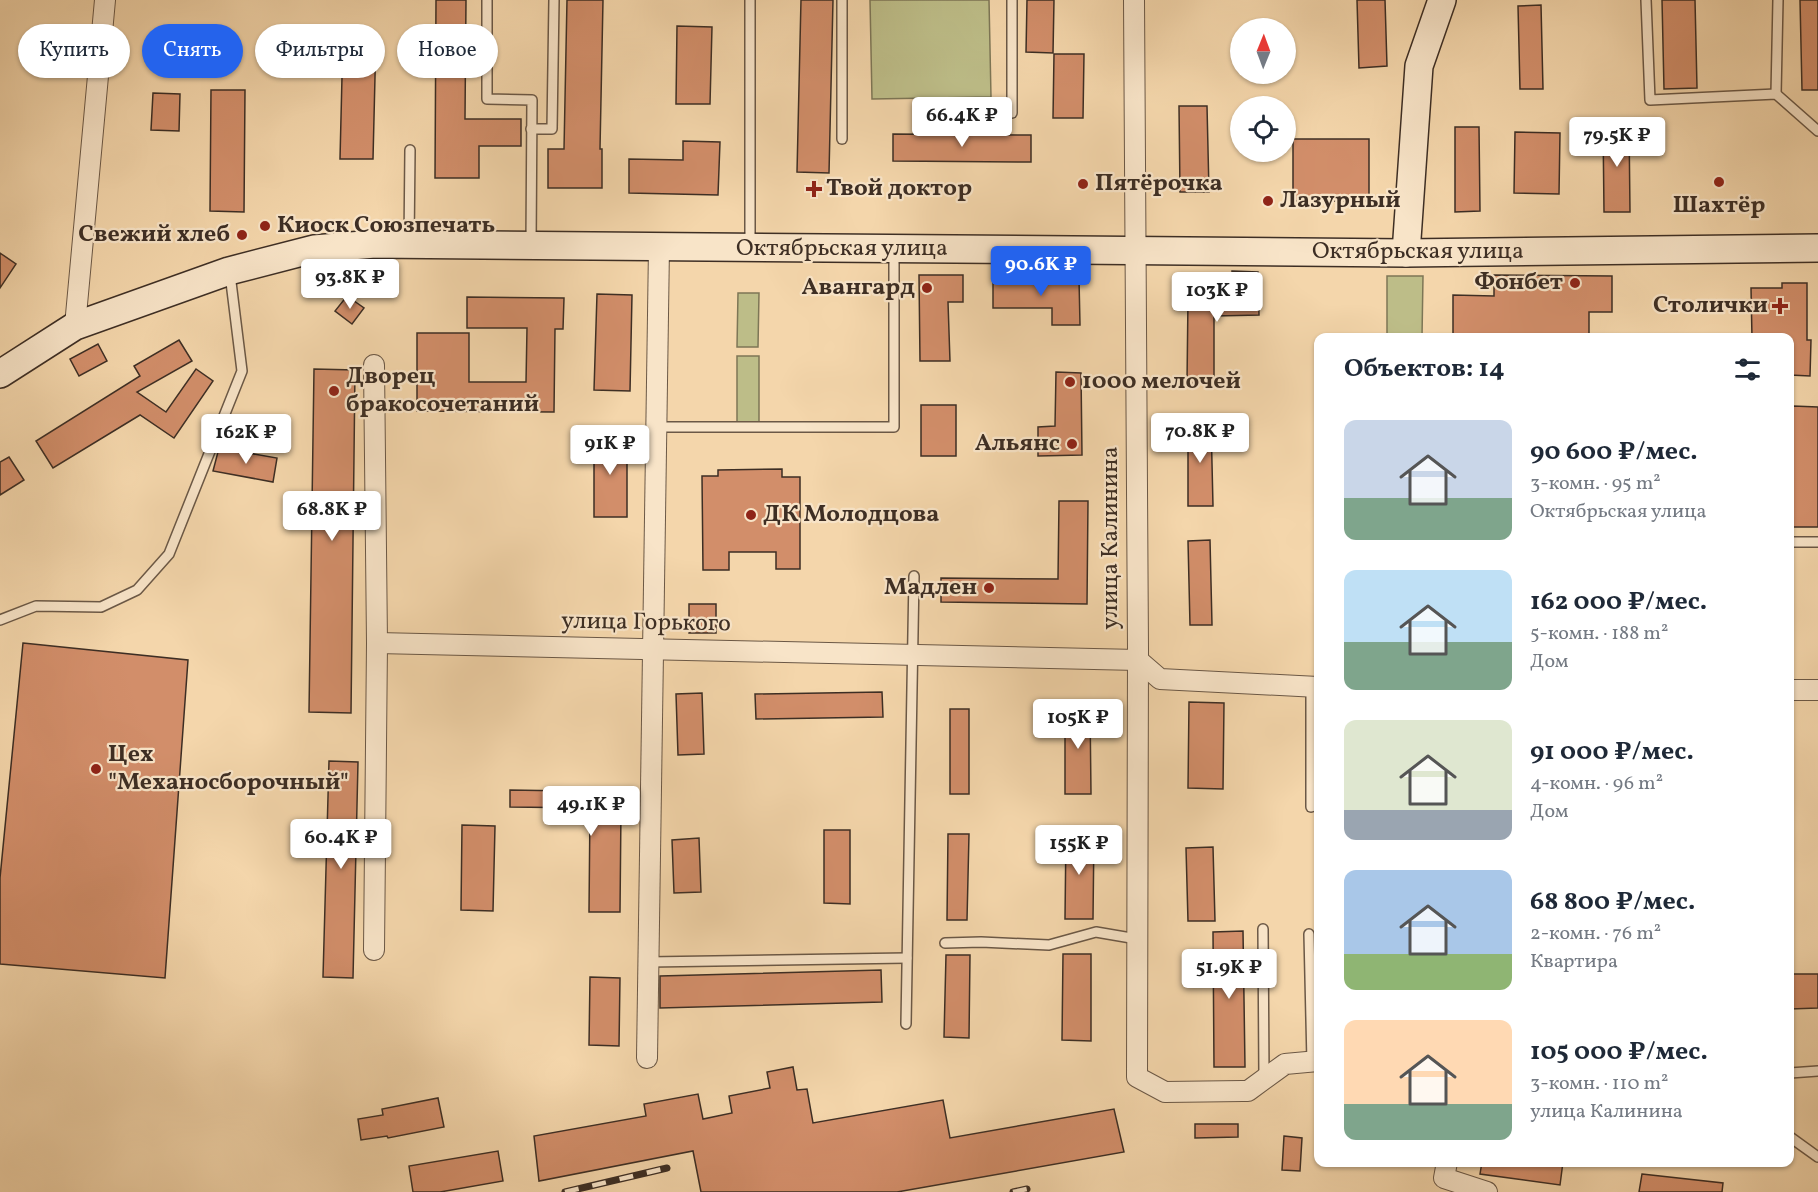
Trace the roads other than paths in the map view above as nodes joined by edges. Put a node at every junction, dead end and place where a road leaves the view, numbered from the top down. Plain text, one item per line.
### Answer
1 (105, 0) edge
2 (487, 0) edge
3 (554, 0) edge
4 (750, 0) edge
5 (842, 0) edge
6 (1012, 0) edge
7 (1134, 0) edge
8 (1442, 0) edge
9 (1646, 0) edge
10 (1778, 0) edge
11 (1776, 94) junction
12 (1012, 113) dead end
13 (531, 129) junction
14 (1818, 131) edge
15 (842, 139) dead end
16 (410, 150) dead end
17 (409, 245) junction
18 (531, 246) junction
19 (659, 247) junction
20 (750, 248) junction
21 (1818, 248) edge
22 (894, 249) junction
23 (1134, 251) junction
24 (1406, 253) junction
25 (229, 271) junction
26 (75, 326) junction
27 (374, 365) dead end
28 (0, 374) edge
29 (657, 427) junction
30 (1794, 542) edge
31 (1818, 542) edge
32 (914, 576) dead end
33 (0, 620) edge
34 (377, 643) junction
35 (653, 648) junction
36 (912, 656) junction
37 (1138, 660) junction
38 (1314, 687) edge
39 (1794, 690) edge
40 (1818, 690) edge
41 (1314, 717) edge
42 (1311, 807) dead end
43 (1263, 929) dead end
44 (1309, 934) dead end
45 (1137, 939) junction
46 (945, 943) dead end
47 (374, 950) dead end
48 (907, 958) junction
49 (648, 962) junction
50 (906, 1024) dead end
51 (1314, 1041) edge
52 (647, 1058) dead end
53 (1314, 1062) edge
54 (1818, 1071) edge
55 (1794, 1073) edge
56 (1264, 1079) junction
57 (1794, 1140) edge
58 (1818, 1157) edge
59 (1446, 1167) edge
60 (1487, 1192) edge

1 - 26 street
2 - 13 lane
3 - 13 lane
4 - 20 lane
5 - 15 lane
6 - 12 lane
7 - 23 street, улица Калинина
8 - 24 main road
9 - 11 lane
10 - 11 lane
11 - 14 lane
13 - 18 lane
16 - 17 lane
17 - 18 main road, Октябрьская улица
17 - 25 main road, Октябрьская улица
18 - 19 main road, Октябрьская улица
19 - 20 main road, Октябрьская улица
19 - 29 street
20 - 22 main road, Октябрьская улица
21 - 24 main road, Октябрьская улица
22 - 23 main road, Октябрьская улица
22 - 29 lane
23 - 24 main road, Октябрьская улица
23 - 37 street, улица Калинина
25 - 26 main road, Октябрьская улица
25 - 33 lane
26 - 28 main road, Октябрьская улица
27 - 34 street
29 - 35 street
30 - 31 lane
32 - 36 lane
34 - 35 street, улица Горького
34 - 47 street
35 - 36 street, улица Горького
35 - 49 street
36 - 37 street, улица Горького
36 - 48 lane
37 - 38 street
37 - 45 street, улица Калинина
39 - 40 street
41 - 42 lane
43 - 56 lane
44 - 51 lane
45 - 46 lane
45 - 56 street, улица Калинина
48 - 49 lane
48 - 50 lane
49 - 52 street
53 - 56 street
54 - 55 lane
57 - 58 lane
59 - 60 street

